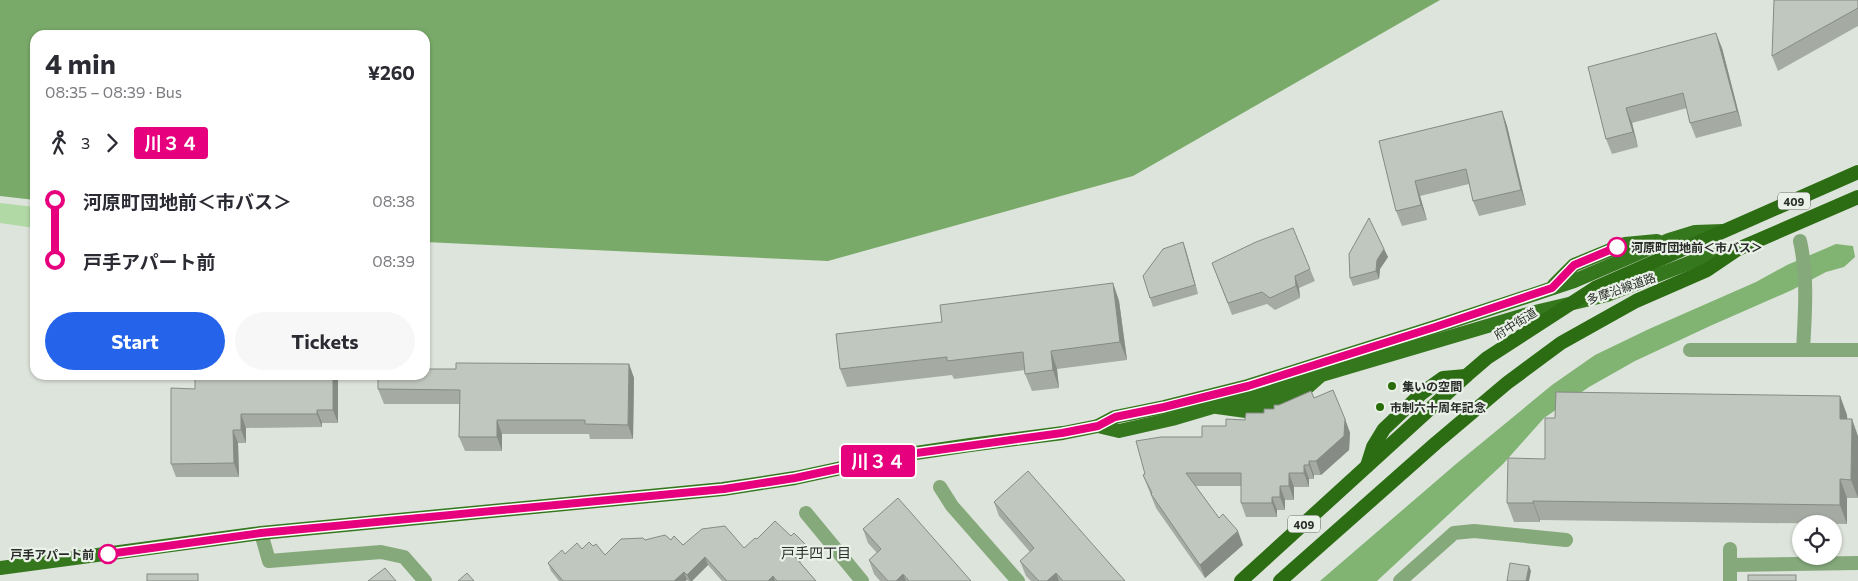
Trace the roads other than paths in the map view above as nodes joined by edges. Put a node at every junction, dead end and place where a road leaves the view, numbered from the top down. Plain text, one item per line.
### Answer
1 (1858, 172) edge
2 (1858, 197) edge
3 (1729, 230) junction
4 (1800, 241) dead end
5 (1738, 249) junction
6 (1570, 305) junction
7 (1690, 350) dead end
8 (1803, 350) junction
9 (1858, 350) edge
10 (1098, 426) junction
11 (940, 487) dead end
12 (806, 513) dead end
13 (261, 533) junction
14 (1566, 540) dead end
15 (1730, 549) dead end
16 (1858, 563) edge
17 (1730, 565) junction
18 (0, 568) edge
19 (425, 581) edge
20 (862, 581) edge
21 (1018, 581) edge
22 (1241, 581) edge
23 (1280, 581) edge
24 (1400, 581) edge
25 (1730, 581) edge

1 - 3 highway, 府中街道 / 409
2 - 5 highway, 409
3 - 6 highway, 府中街道 / 409
3 - 10 main road
4 - 8 street
5 - 6 main road, 多摩沿線道路
5 - 23 highway, 409
6 - 10 main road, 多摩沿線道路
6 - 22 highway, 府中街道 / 409
7 - 8 street
8 - 9 street
10 - 13 main road
11 - 21 street
12 - 20 street
13 - 18 main road
13 - 19 street
14 - 24 street
15 - 17 street
16 - 17 street
17 - 25 street

